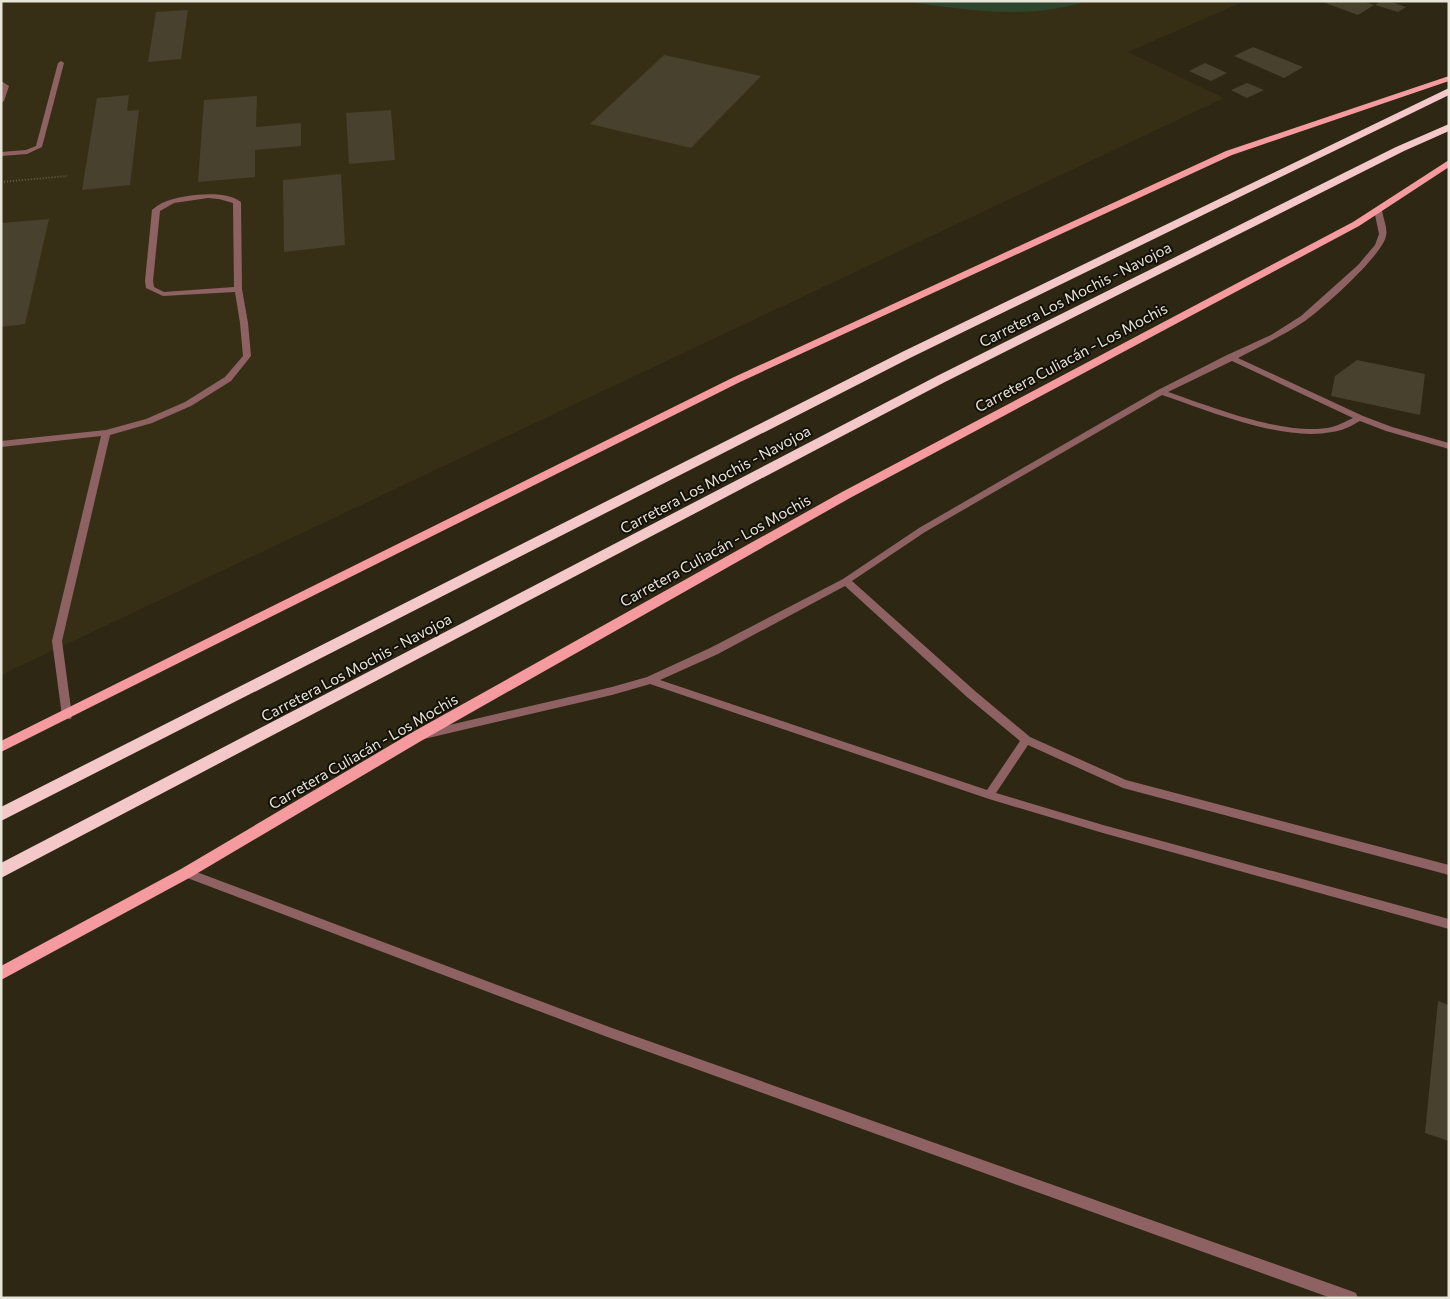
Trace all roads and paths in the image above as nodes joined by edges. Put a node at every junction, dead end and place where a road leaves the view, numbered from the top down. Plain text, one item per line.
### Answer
1 (61, 64) dead end
2 (1449, 78) edge
3 (1, 83) edge
4 (1449, 91) edge
5 (1, 101) edge
6 (1449, 127) edge
7 (1, 154) edge
8 (1449, 163) edge
9 (67, 176) dead end
10 (1, 182) edge
11 (1378, 210) junction
12 (238, 289) junction
13 (1230, 357) junction
14 (1161, 392) junction
15 (1360, 418) junction
16 (106, 433) junction
17 (1, 444) edge
18 (1449, 446) edge
19 (846, 581) junction
20 (650, 680) junction
21 (67, 716) junction
22 (416, 737) junction
23 (1026, 740) junction
24 (1, 748) edge
25 (989, 795) junction
26 (1, 815) edge
27 (1449, 870) edge
28 (1, 871) edge
29 (186, 874) junction
30 (1449, 924) edge
31 (1, 974) edge
32 (1351, 1298) edge

1 - 7 street
2 - 21 main road
3 - 5 street
4 - 26 highway, Carretera Los Mochis - Navojoa
6 - 28 highway, Carretera Los Mochis - Navojoa
8 - 11 main road, Carretera Culiacán - Los Mochis
9 - 10 path
11 - 13 street
11 - 22 main road, Carretera Culiacán - Los Mochis
12 - 12 street
12 - 16 street
13 - 14 street
13 - 15 street
14 - 15 street
14 - 19 street
15 - 18 street
16 - 17 street
16 - 21 street
19 - 20 street
19 - 23 street
20 - 22 street
20 - 25 street
21 - 24 main road
22 - 29 main road, Carretera Culiacán - Los Mochis
23 - 25 street
23 - 27 street
25 - 30 street
29 - 31 main road, Carretera Culiacán - Los Mochis
29 - 32 street

